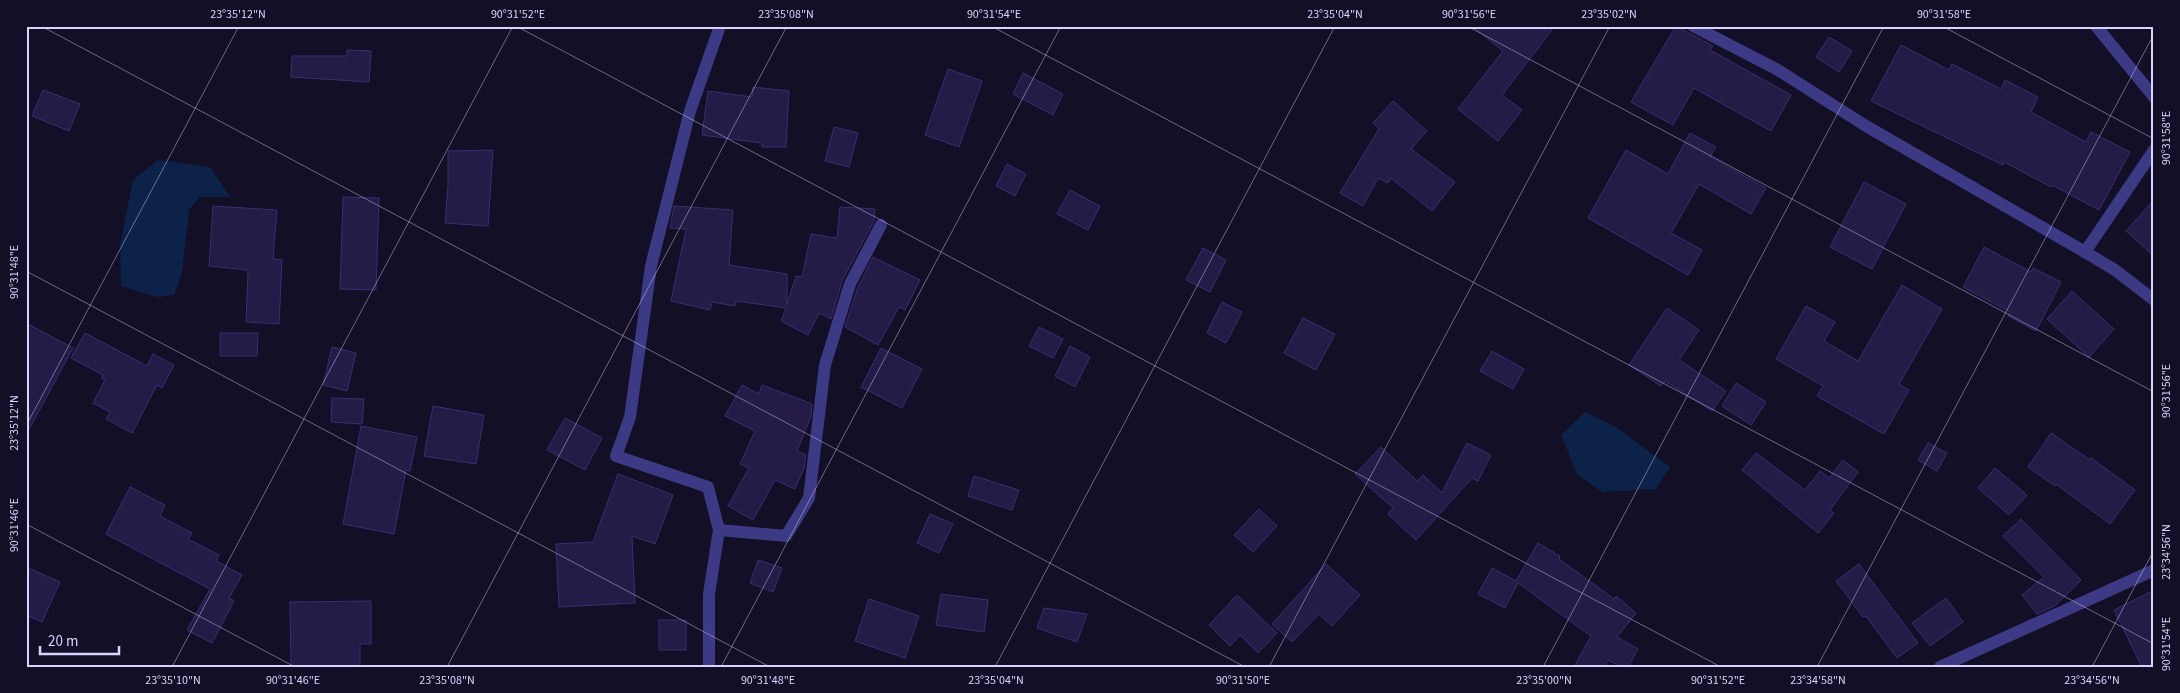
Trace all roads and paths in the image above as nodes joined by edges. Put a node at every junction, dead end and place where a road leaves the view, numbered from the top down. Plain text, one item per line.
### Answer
1 (720, 26) edge
2 (1693, 26) edge
3 (2096, 26) edge
4 (2154, 97) edge
5 (2154, 150) edge
6 (880, 225) dead end
7 (2085, 252) junction
8 (2154, 300) edge
9 (719, 530) junction
10 (2154, 570) edge
11 (709, 667) edge
12 (1940, 667) edge

1 - 9 street
2 - 7 street
3 - 4 street
5 - 7 street
6 - 9 street
7 - 8 street
9 - 11 street
10 - 12 street

